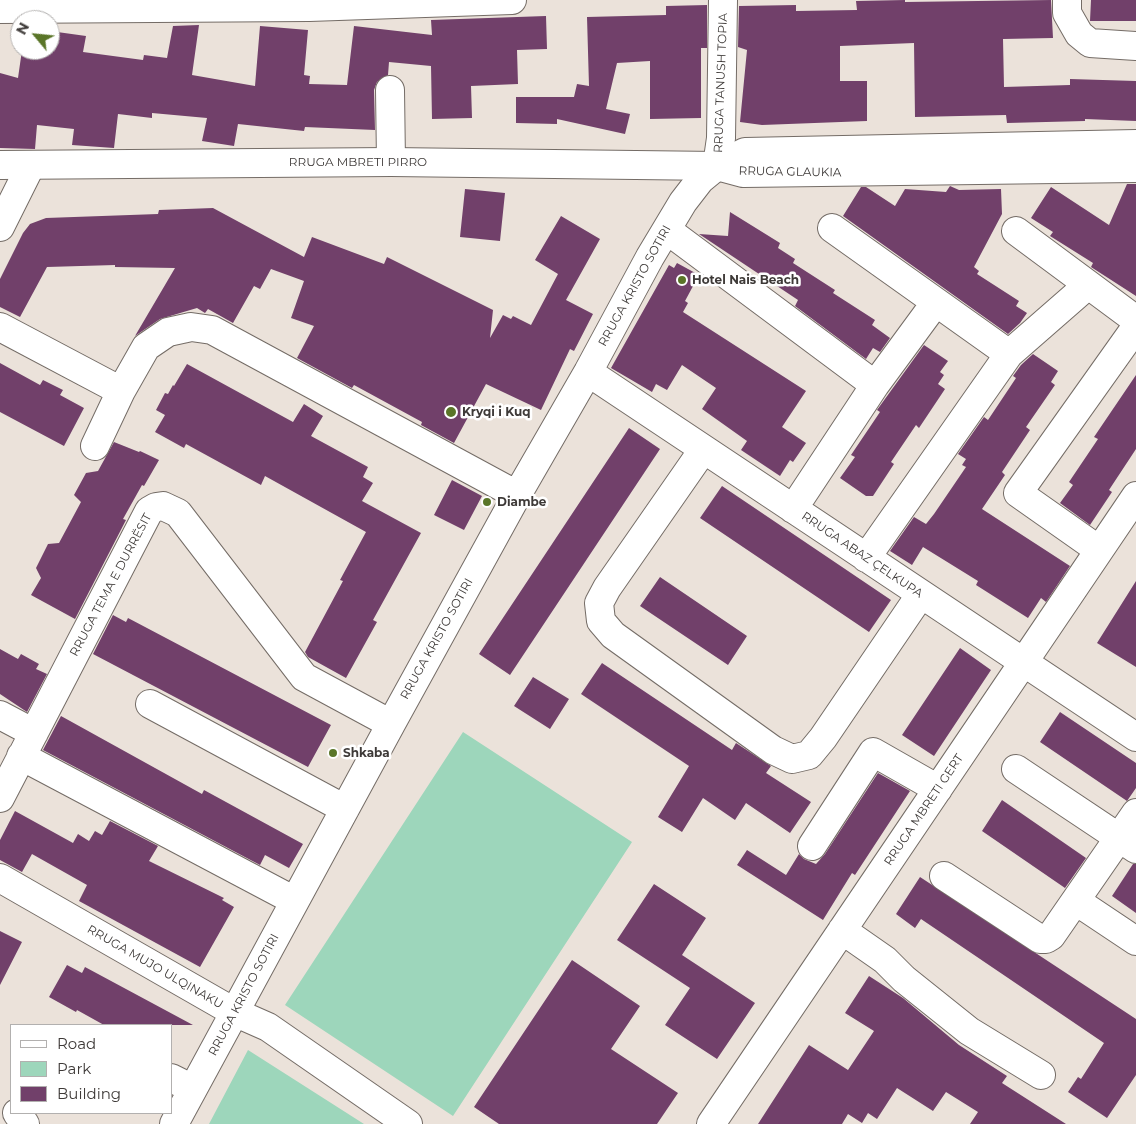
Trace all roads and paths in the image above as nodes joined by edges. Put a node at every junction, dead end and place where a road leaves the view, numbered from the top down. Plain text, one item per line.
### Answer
1 (512, 0) edge
2 (723, 0) edge
3 (1067, 0) edge
4 (403, 2) edge
5 (75, 4) edge
6 (231, 4) edge
7 (309, 4) edge
8 (0, 9) edge
9 (1136, 46) edge
10 (390, 90) dead end
11 (1136, 144) edge
12 (391, 162) junction
13 (0, 165) edge
14 (31, 165) junction
15 (717, 166) junction
16 (1136, 168) edge
17 (0, 226) edge
18 (832, 228) dead end
19 (667, 230) junction
20 (1016, 231) dead end
21 (1088, 285) junction
22 (936, 302) junction
23 (1136, 320) edge
24 (0, 327) edge
25 (1136, 327) edge
26 (1009, 354) junction
27 (588, 372) junction
28 (875, 385) junction
29 (121, 391) junction
30 (95, 446) dead end
31 (704, 450) junction
32 (517, 495) junction
33 (1136, 496) edge
34 (793, 509) junction
35 (1099, 550) junction
36 (866, 558) junction
37 (921, 594) junction
38 (1024, 663) junction
39 (150, 704) dead end
40 (0, 715) edge
41 (391, 724) junction
42 (1136, 737) edge
43 (28, 744) junction
44 (1016, 769) dead end
45 (938, 789) junction
46 (0, 798) edge
47 (345, 808) junction
48 (1136, 813) edge
49 (1127, 844) edge
50 (812, 846) dead end
51 (944, 876) dead end
52 (0, 878) edge
53 (295, 901) junction
54 (1076, 901) junction
55 (842, 930) junction
56 (1136, 941) edge
57 (234, 1012) junction
58 (1041, 1074) dead end
59 (182, 1083) edge
60 (174, 1124) edge
61 (408, 1124) edge
62 (711, 1124) edge

1 - 4 street
2 - 15 street, RRUGA TANUSH TOPIA
3 - 9 street
4 - 7 street
5 - 6 street
5 - 8 street
6 - 7 street
10 - 12 street
11 - 15 street, RRUGA GLAUKIA
12 - 14 street, RRUGA MBRETI PIRRO
12 - 15 street, RRUGA MBRETI PIRRO
13 - 14 street, RRUGA MBRETI PIRRO
14 - 17 street
15 - 16 street, RRUGA GLAUKIA
15 - 19 street, RRUGA KRISTO SOTIRI
18 - 22 street
19 - 27 street, RRUGA KRISTO SOTIRI
19 - 28 street
20 - 21 street
21 - 23 street
21 - 26 street
22 - 26 street
22 - 28 street
24 - 29 street
25 - 35 street
26 - 36 street
27 - 31 street, RRUGA ABAZ ÇELKUPA
27 - 32 street, RRUGA KRISTO SOTIRI
28 - 34 street
29 - 30 street
29 - 32 street
31 - 34 street, RRUGA ABAZ ÇELKUPA
31 - 37 street
32 - 41 street, RRUGA KRISTO SOTIRI
33 - 35 street, RRUGA MBRETI GERT
34 - 36 street, RRUGA ABAZ ÇELKUPA
35 - 38 street, RRUGA MBRETI GERT
36 - 37 street, RRUGA ABAZ ÇELKUPA
37 - 38 street, RRUGA ABAZ ÇELKUPA
38 - 42 street, RRUGA ABAZ ÇELKUPA
38 - 45 street, RRUGA MBRETI GERT
39 - 47 street
40 - 43 street
41 - 43 street, RRUGA TEMA E DURRËSIT
41 - 47 street, RRUGA KRISTO SOTIRI
43 - 46 street, RRUGA TEMA E DURRËSIT
43 - 53 street
44 - 49 street
45 - 50 street
45 - 55 street, RRUGA MBRETI GERT
47 - 53 street, RRUGA KRISTO SOTIRI
48 - 49 street
49 - 54 street
51 - 54 street
52 - 57 street, RRUGA MUJO ULQINAKU
53 - 57 street, RRUGA KRISTO SOTIRI
54 - 56 street
55 - 58 street
55 - 62 street, RRUGA MBRETI GERT
57 - 59 street, RRUGA KRISTO SOTIRI
57 - 61 street, RRUGA MUJO ULQINAKU
59 - 60 street, RRUGA KRISTO SOTIRI

